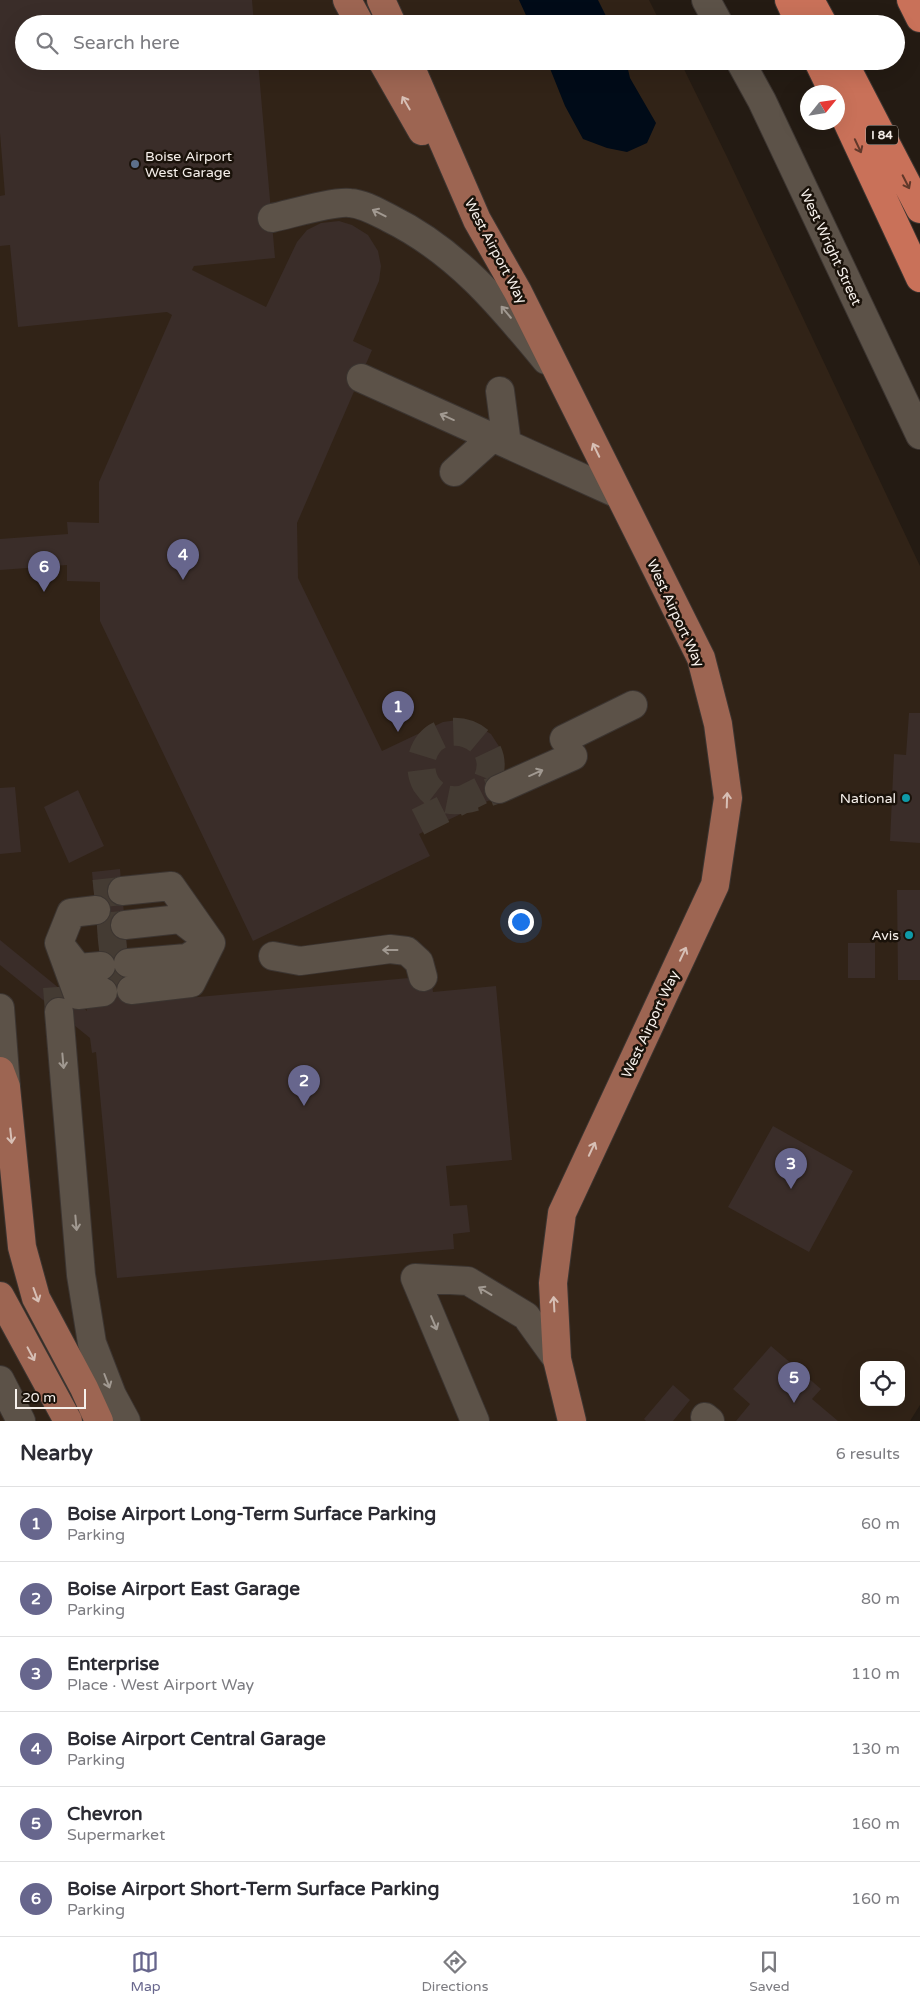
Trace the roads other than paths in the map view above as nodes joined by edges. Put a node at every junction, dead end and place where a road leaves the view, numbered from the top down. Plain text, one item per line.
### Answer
1 (347, 0) edge
2 (382, 0) edge
3 (706, 0) edge
4 (789, 0) edge
5 (810, 0) edge
6 (911, 0) edge
7 (355, 15) edge
8 (388, 15) edge
9 (714, 15) edge
10 (796, 15) edge
11 (818, 15) edge
12 (920, 18) edge
13 (387, 70) edge
14 (412, 70) edge
15 (745, 70) edge
16 (822, 70) edge
17 (848, 70) edge
18 (830, 85) edge
19 (845, 117) edge
20 (920, 209) edge
21 (272, 218) dead end
22 (477, 220) junction
23 (920, 278) edge
24 (560, 376) junction
25 (361, 378) dead end
26 (920, 435) edge
27 (491, 436) junction
28 (454, 472) dead end
29 (618, 494) junction
30 (633, 705) dead end
31 (499, 789) tunnel mouth
32 (59, 943) junction
33 (127, 943) junction
34 (211, 943) junction
35 (99, 945) junction
36 (273, 956) dead end
37 (423, 977) dead end
38 (0, 1008) edge
39 (3, 1079) edge
40 (0, 1296) edge
41 (557, 1360) junction
42 (0, 1380) edge
43 (21, 1421) edge
44 (68, 1421) edge
45 (98, 1421) edge
46 (126, 1421) edge
47 (475, 1421) edge
48 (572, 1421) edge

1 - 7 main road
2 - 8 main road
3 - 9 street
4 - 10 highway
5 - 11 highway
6 - 12 highway
22 -> 13 main road
14 - 22 main road, West Airport Way
15 - 26 street, West Wright Street
16 - 18 highway
17 -> 20 highway, I 84
19 -> 23 highway
24 -> 21 street
22 - 24 main road, West Airport Way
29 -> 24 main road, West Airport Way
27 -> 25 street
27 - 28 street
27 - 29 street
41 -> 29 main road, West Airport Way
31 -> 30 street
32 - 35 street
32 - 35 street
32 - 35 street
32 -> 46 street
33 - 34 street
33 - 34 street
33 - 34 street
37 -> 36 street
38 - 39 street
39 -> 45 main road
40 -> 44 main road
41 -> 47 street
41 - 48 main road, West Airport Way
42 - 43 street

